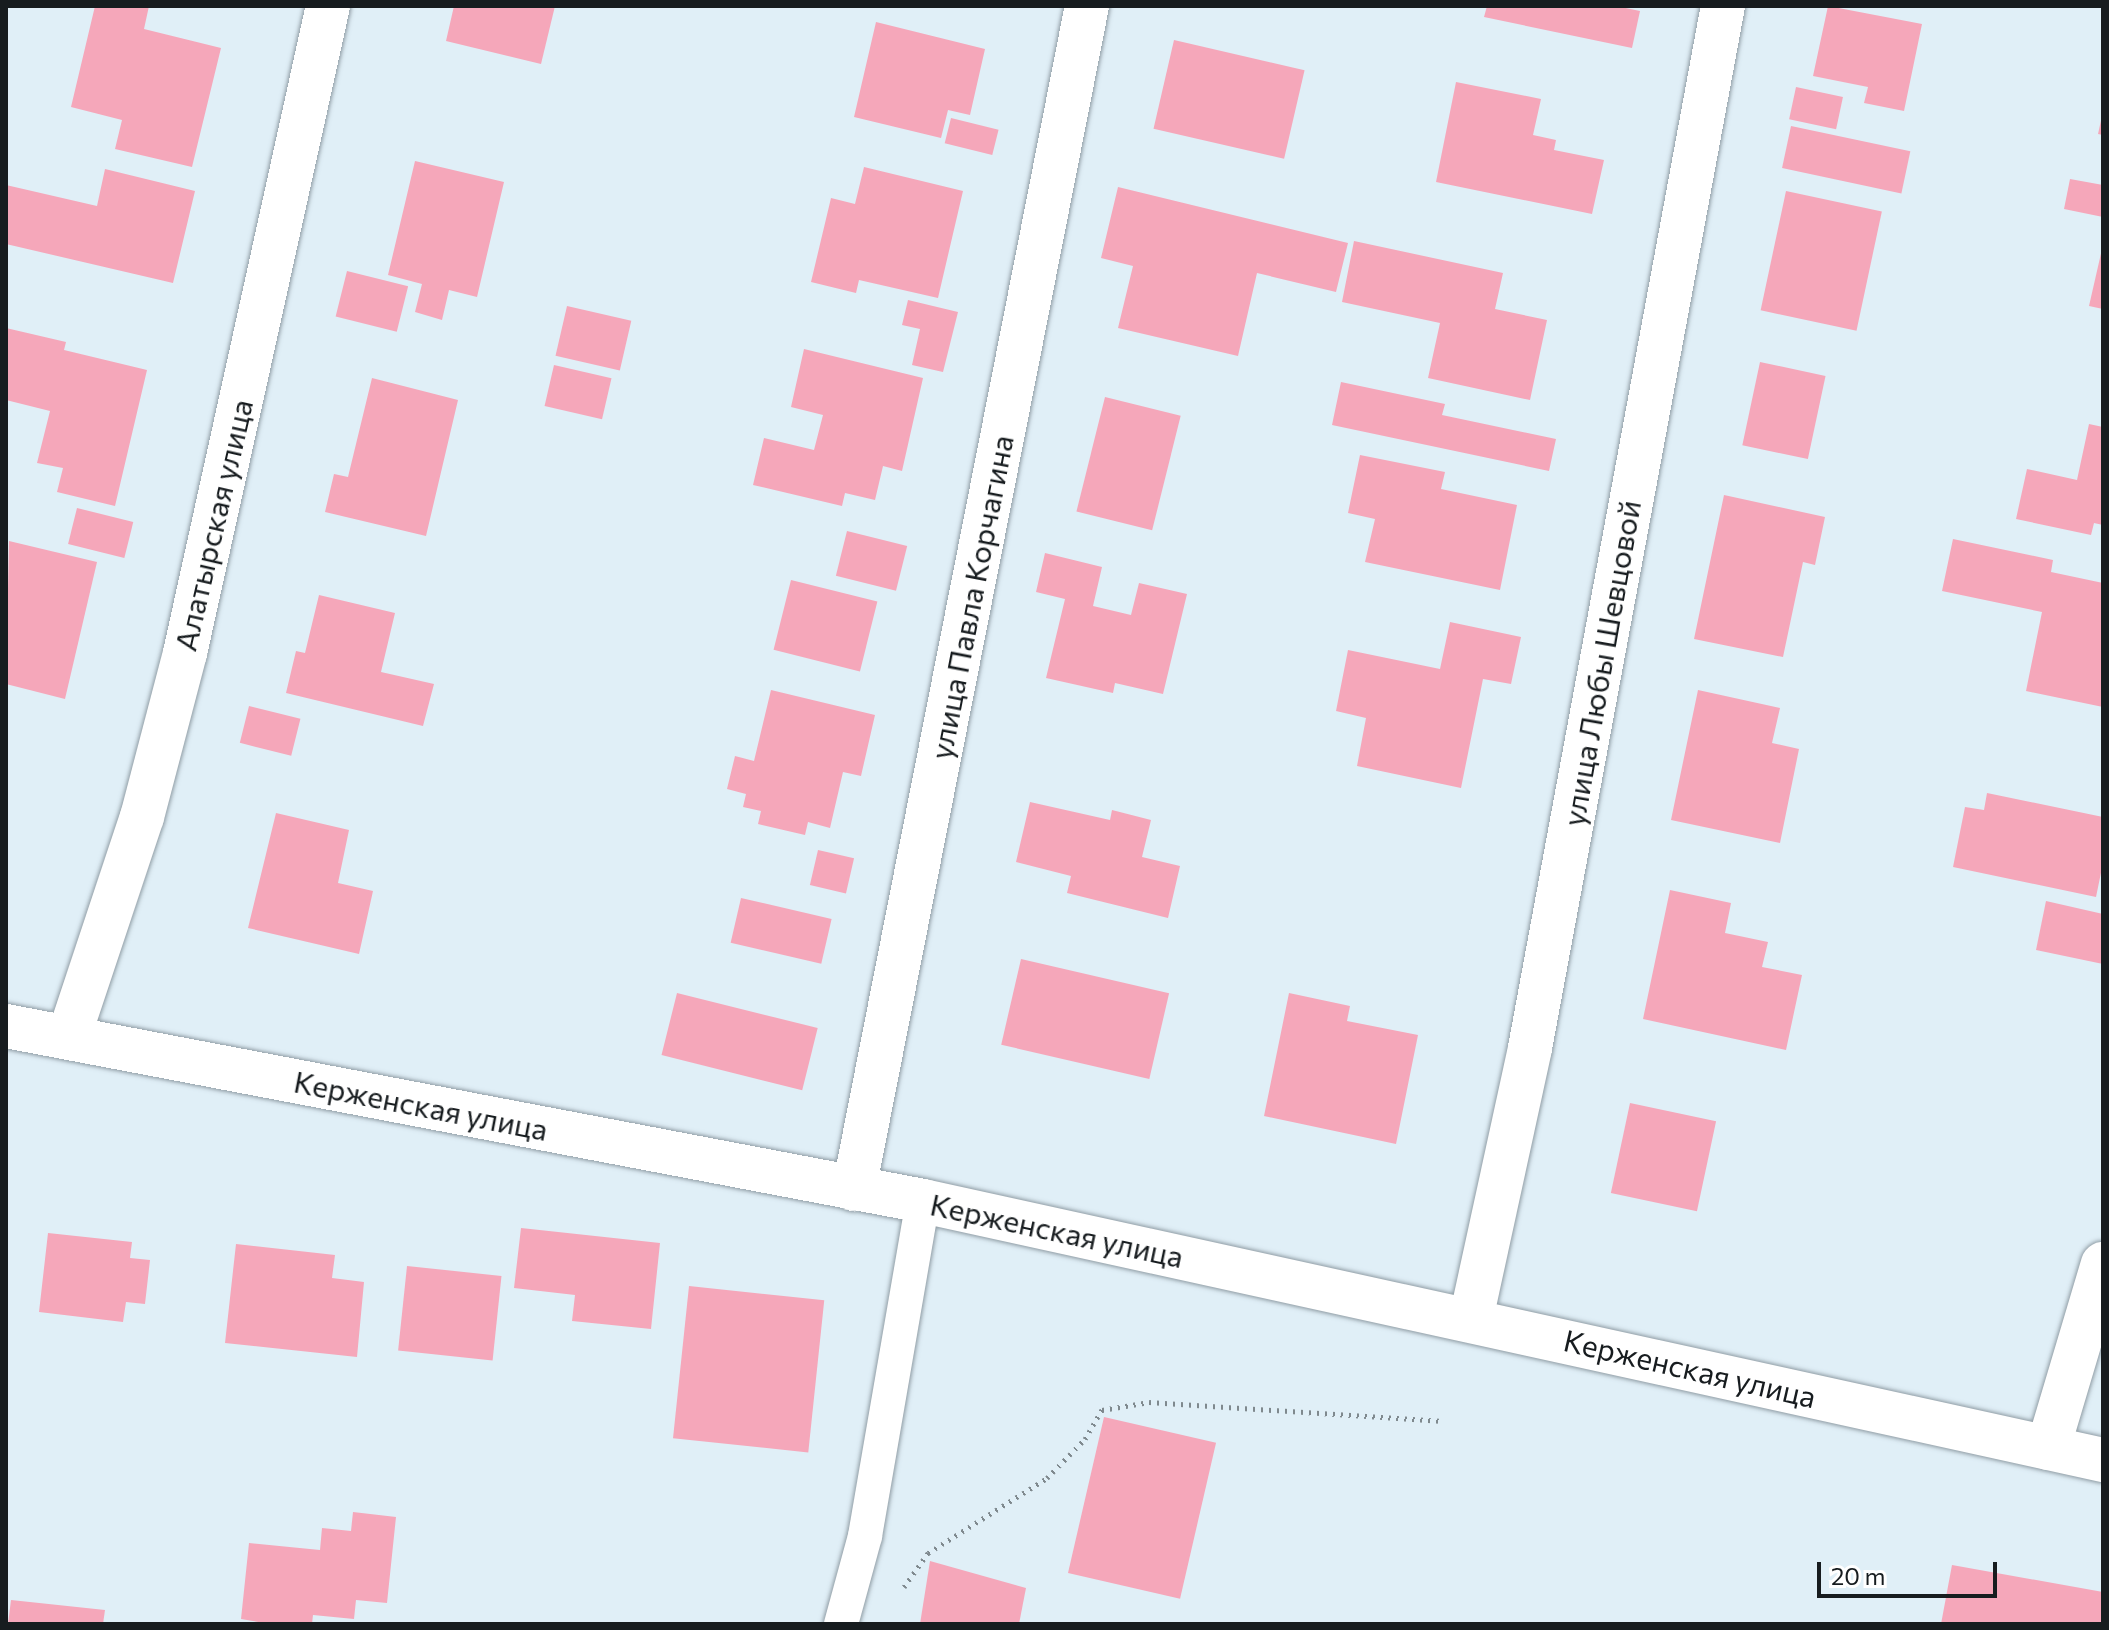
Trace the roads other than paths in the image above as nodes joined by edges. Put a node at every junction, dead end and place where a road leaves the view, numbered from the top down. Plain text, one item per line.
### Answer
1 (328, 6) edge
2 (1087, 6) edge
3 (1723, 6) edge
4 (6, 1026) edge
5 (69, 1036) junction
6 (854, 1189) junction
7 (923, 1201) junction
8 (2103, 1264) edge
9 (1471, 1319) junction
10 (2048, 1448) junction
11 (2103, 1460) edge
12 (841, 1624) edge

1 - 5 street, Алатырская улица
2 - 6 street, улица Павла Корчагина
3 - 9 street, улица Любы Шевцовой
4 - 5 street, Керженская улица
5 - 6 street, Керженская улица
6 - 7 street, Керженская улица
7 - 9 street, Керженская улица
7 - 12 lane
8 - 10 street
9 - 10 street, Керженская улица
10 - 11 street, Керженская улица

